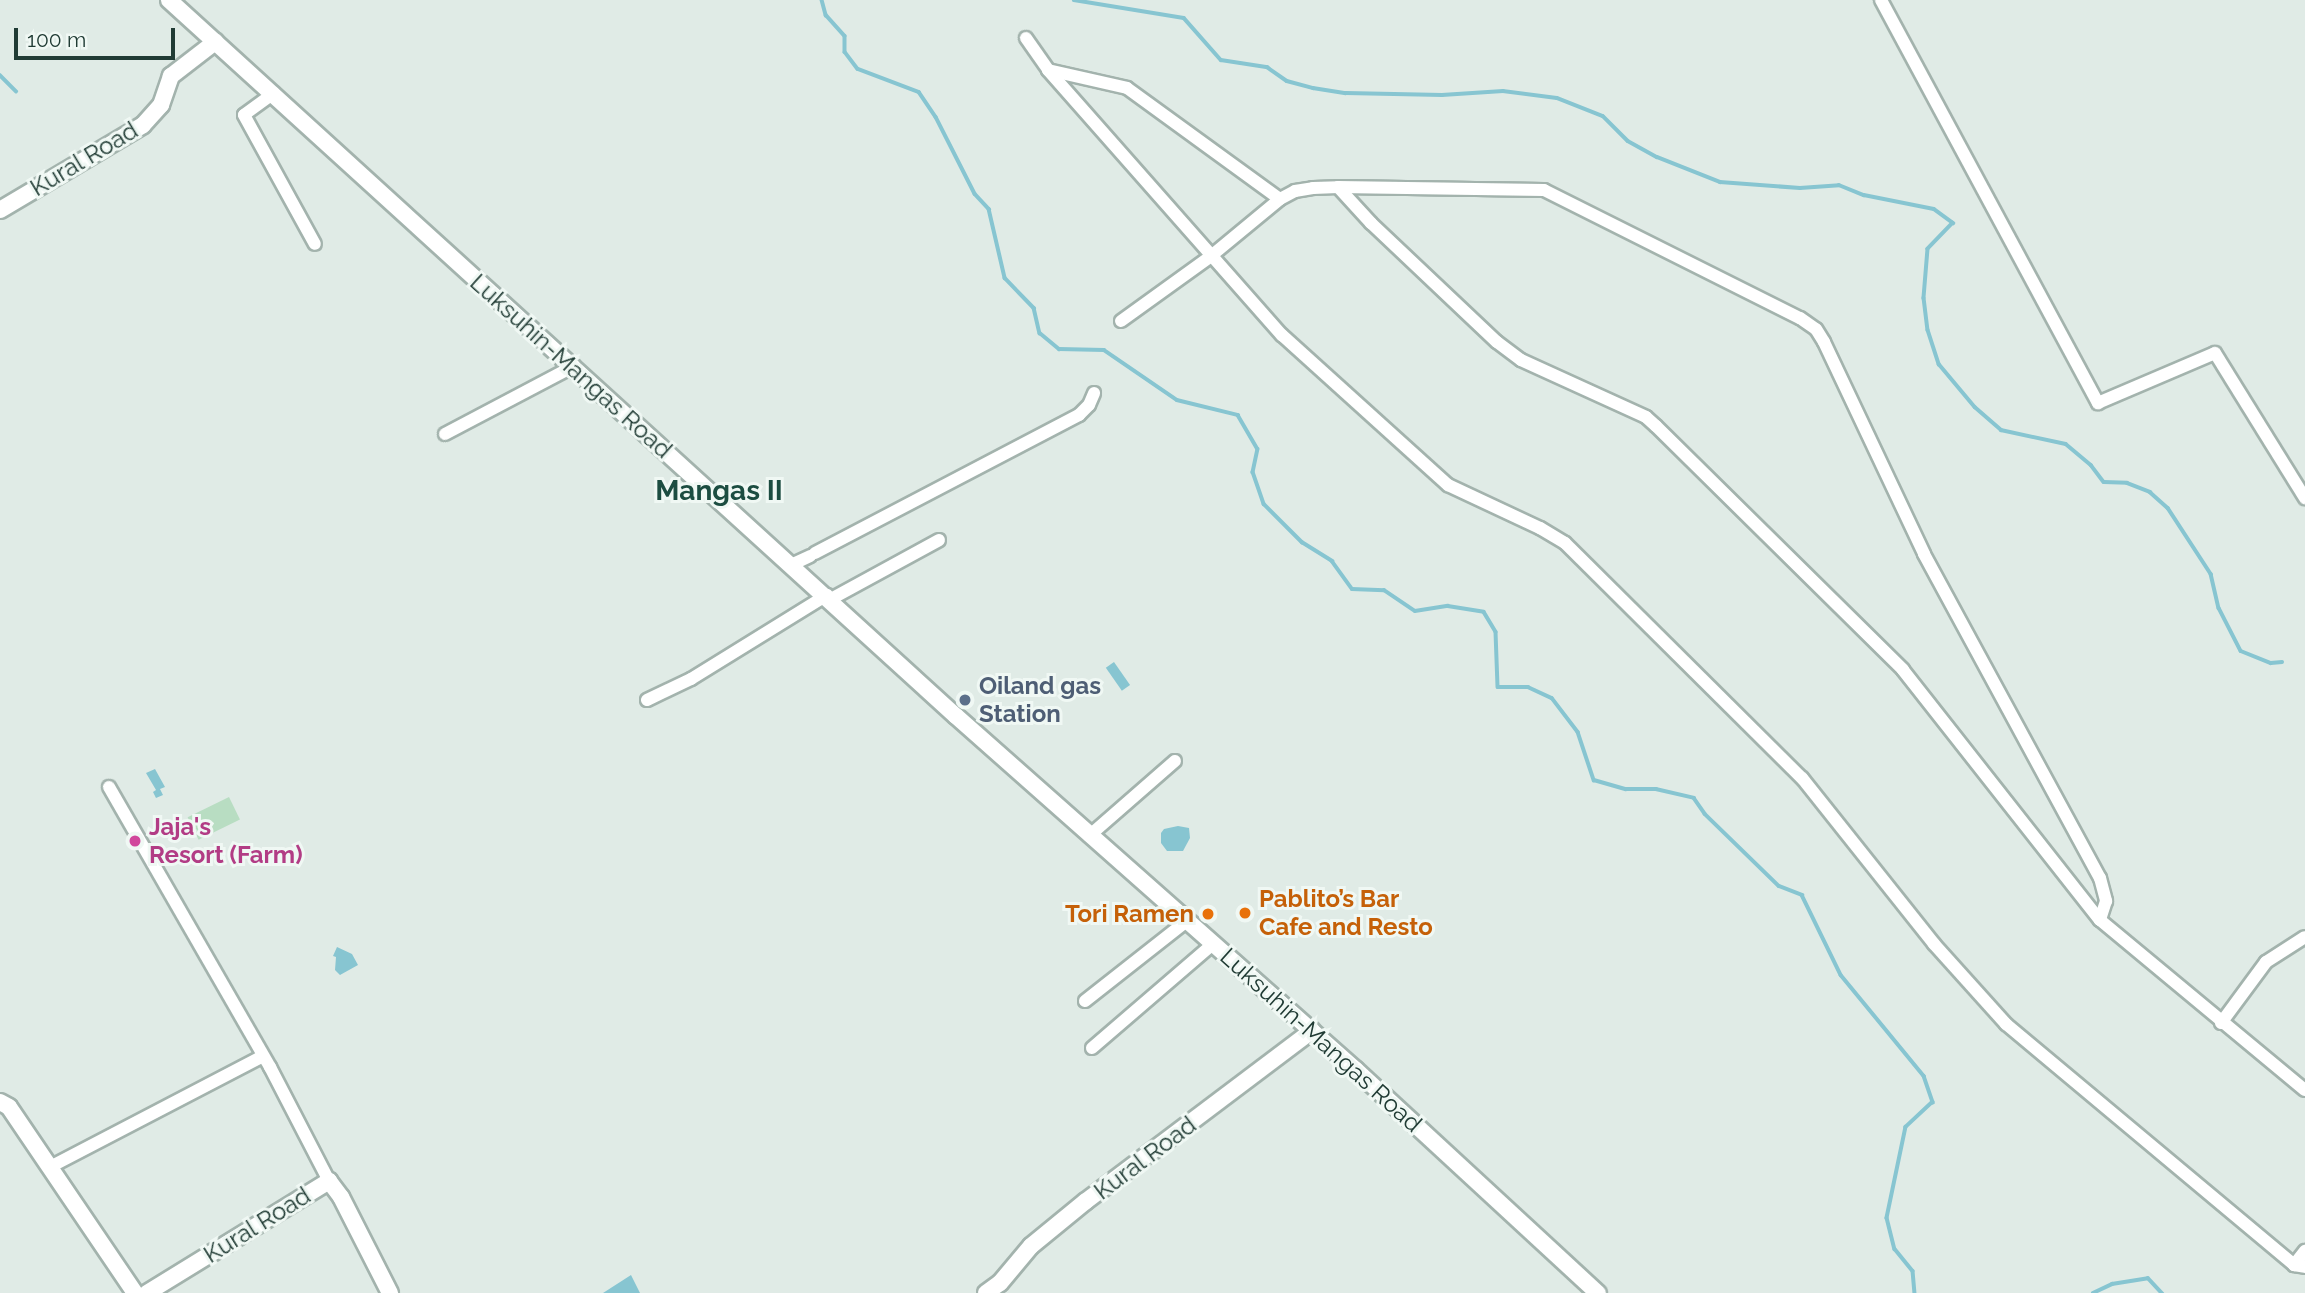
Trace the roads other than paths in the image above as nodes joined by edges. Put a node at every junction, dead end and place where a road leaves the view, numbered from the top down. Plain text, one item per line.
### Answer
1 (169, 0) edge
2 (1881, 0) edge
3 (1026, 38) dead end
4 (215, 41) junction
5 (1048, 71) junction
6 (274, 93) junction
7 (1338, 187) junction
8 (1280, 199) junction
9 (0, 210) edge
10 (315, 244) dead end
11 (1211, 256) junction
12 (1121, 321) dead end
13 (574, 366) junction
14 (1094, 393) dead end
15 (445, 434) dead end
16 (2305, 498) edge
17 (939, 540) dead end
18 (791, 565) junction
19 (829, 597) junction
20 (647, 700) dead end
21 (1175, 761) dead end
22 (109, 787) dead end
23 (1089, 836) junction
24 (1188, 920) junction
25 (2100, 920) junction
26 (2305, 937) edge
27 (1214, 943) junction
28 (1086, 1001) dead end
29 (2221, 1023) junction
30 (1312, 1031) junction
31 (1092, 1048) dead end
32 (263, 1056) junction
33 (2305, 1090) edge
34 (0, 1102) edge
35 (50, 1167) junction
36 (329, 1181) junction
37 (2305, 1251) edge
38 (2300, 1266) edge
39 (135, 1293) edge
40 (147, 1293) edge
41 (390, 1293) edge
42 (985, 1293) edge
43 (1598, 1293) edge

1 - 4 main road, Luksuhin-Mangas Road
2 - 16 street
3 - 5 street
4 - 6 main road, Luksuhin-Mangas Road
4 - 9 main road, Kural Road
5 - 8 street
5 - 11 street
6 - 10 street
6 - 13 main road, Luksuhin-Mangas Road
7 - 8 street
7 - 25 street
7 - 25 street
8 - 11 street
11 - 12 street
11 - 38 street
13 - 15 street
13 - 18 main road, Luksuhin-Mangas Road
14 - 18 street
17 - 19 street
18 - 19 main road, Luksuhin-Mangas Road
19 - 20 street
19 - 23 main road, Luksuhin-Mangas Road
21 - 23 street
22 - 32 street
23 - 24 main road, Luksuhin-Mangas Road
24 - 27 main road, Luksuhin-Mangas Road
24 - 28 street
25 - 29 street
26 - 29 street
27 - 30 main road, Luksuhin-Mangas Road
27 - 31 street
29 - 33 street
30 - 42 main road, Kural Road
30 - 43 main road, Luksuhin-Mangas Road
32 - 35 street
32 - 36 street
34 - 35 main road
35 - 39 main road
36 - 40 main road, Kural Road
36 - 41 main road, Kural Road
37 - 38 street

